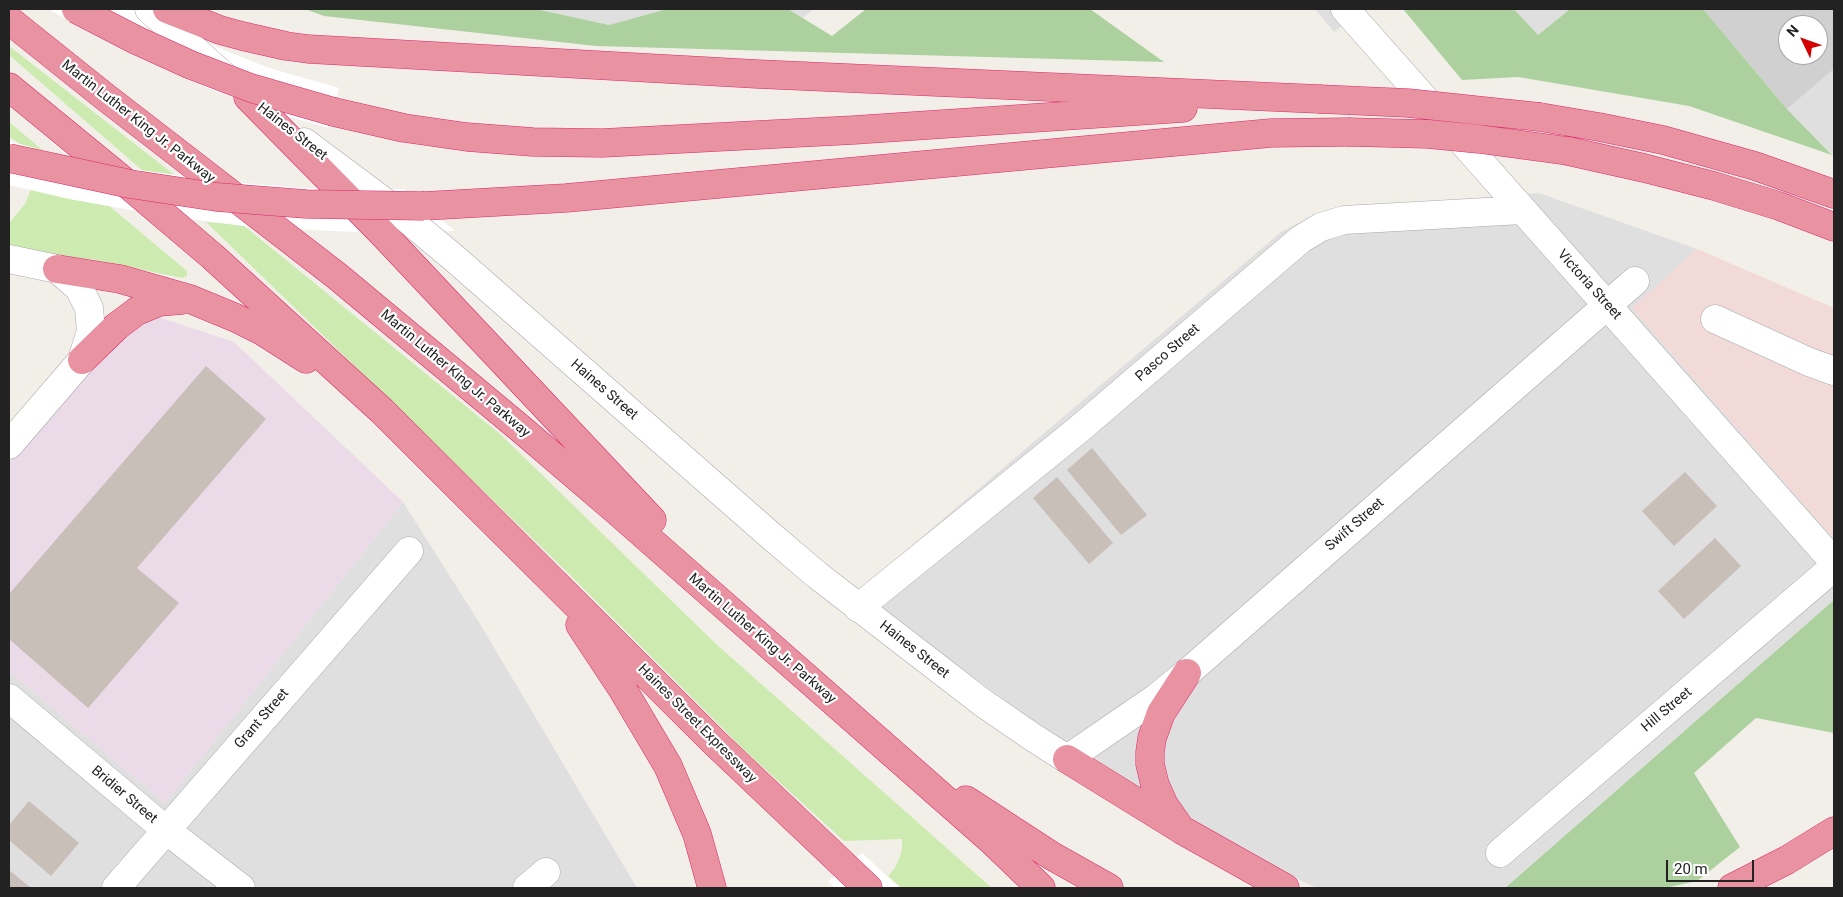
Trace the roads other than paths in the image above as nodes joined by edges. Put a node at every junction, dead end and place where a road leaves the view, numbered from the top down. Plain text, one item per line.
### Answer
1 (76, 9) edge
2 (149, 9) edge
3 (167, 9) edge
4 (1344, 9) edge
5 (9, 20) edge
6 (9, 87) edge
7 (248, 97) junction
8 (1319, 99) junction
9 (9, 158) edge
10 (1834, 194) edge
11 (1522, 210) junction
12 (1834, 226) edge
13 (9, 259) edge
14 (57, 269) junction
15 (1635, 281) dead end
16 (190, 299) junction
17 (1607, 305) junction
18 (1715, 319) dead end
19 (82, 360) junction
20 (1834, 371) edge
21 (382, 411) junction
22 (9, 445) edge
23 (409, 551) dead end
24 (530, 558) junction
25 (1834, 562) edge
26 (1834, 568) edge
27 (858, 608) junction
28 (767, 644) junction
29 (1187, 673) junction
30 (9, 698) edge
31 (886, 747) junction
32 (1068, 759) junction
33 (166, 830) junction
34 (1182, 830) junction
35 (1834, 831) edge
36 (990, 839) junction
37 (1500, 853) dead end
38 (116, 888) edge
39 (241, 888) edge
40 (712, 888) edge
41 (868, 888) edge
42 (1041, 888) edge
43 (1050, 888) edge
44 (1109, 888) edge
45 (1285, 888) edge
46 (1732, 888) edge

1 - 8 highway, bridge
2 - 7 street, Haines Street
3 - 8 highway
4 - 11 street, Victoria Street
5 - 28 highway, Martin Luther King Jr. Parkway
6 - 21 highway
7 - 27 street, Haines Street
7 - 28 highway
8 - 10 highway, bridge
9 - 12 highway, bridge
11 - 17 street, Victoria Street
11 - 27 street, Pasco Street
13 - 14 street
14 - 16 highway
14 - 19 street
15 - 17 street, Swift Street
16 - 19 highway
16 - 21 highway
17 - 25 street, Victoria Street
17 - 29 street, Swift Street
18 - 20 street
19 - 22 street
21 - 24 highway
23 - 33 street, Grant Street
24 - 40 highway
24 - 41 highway, Haines Street Expressway
26 - 37 street, Hill Street
27 - 32 street, Haines Street
28 - 31 highway, Martin Luther King Jr. Parkway
29 - 32 street, Swift Street
29 - 34 highway
30 - 33 street, Bridier Street
31 - 36 highway
31 - 44 highway
32 - 34 highway
33 - 38 street, Grant Street
33 - 39 street, Bridier Street
34 - 45 highway
35 - 46 highway
36 - 42 highway
36 - 43 highway

